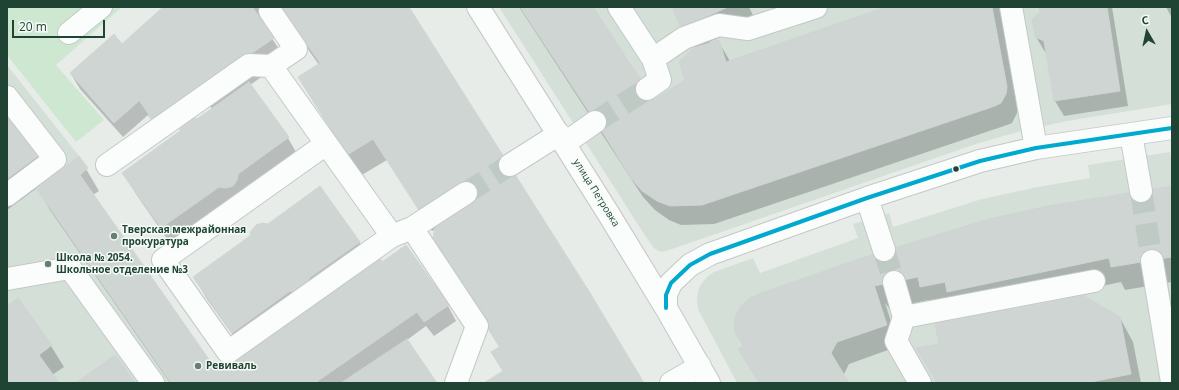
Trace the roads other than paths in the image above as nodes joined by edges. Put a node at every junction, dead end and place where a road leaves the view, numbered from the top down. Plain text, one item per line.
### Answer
1 (101, 7) edge
2 (478, 7) edge
3 (619, 7) edge
4 (816, 7) edge
5 (1011, 7) edge
6 (270, 11) dead end
7 (69, 33) dead end
8 (653, 59) junction
9 (271, 66) junction
10 (647, 89) tunnel mouth
11 (7, 97) edge
12 (595, 122) tunnel mouth
13 (1172, 128) edge
14 (1131, 134) junction
15 (562, 139) junction
16 (326, 144) junction
17 (1036, 148) junction
18 (510, 165) tunnel mouth
19 (107, 166) dead end
20 (1141, 191) tunnel mouth
21 (466, 193) tunnel mouth
22 (7, 196) edge
23 (866, 198) junction
24 (412, 228) junction
25 (392, 236) junction
26 (884, 250) tunnel mouth
27 (1152, 260) tunnel mouth
28 (7, 279) edge
29 (1094, 281) dead end
30 (894, 282) tunnel mouth
31 (1166, 305) edge
32 (666, 308) junction
33 (904, 317) junction
34 (704, 375) edge
35 (1172, 382) edge
36 (153, 383) edge
37 (456, 383) edge
38 (672, 383) edge
39 (920, 383) edge

1 - 7 street
2 - 15 street, улица Петровка
3 - 8 street
4 - 8 street
5 - 17 street
6 - 9 street
8 - 10 street
9 - 16 street
9 - 19 street
11 - 22 street
12 - 15 street
13 - 14 street
14 - 17 street
14 - 20 street
15 - 18 street
15 - 32 street, улица Петровка
16 - 25 street
16 - 25 street
17 - 23 street
21 - 24 street
23 - 26 street
23 - 32 street
24 - 25 street
24 - 37 street
27 - 31 street
28 - 36 street
29 - 33 street
30 - 33 street
31 - 35 street
32 - 34 street, улица Петровка
33 - 39 street
34 - 38 street

